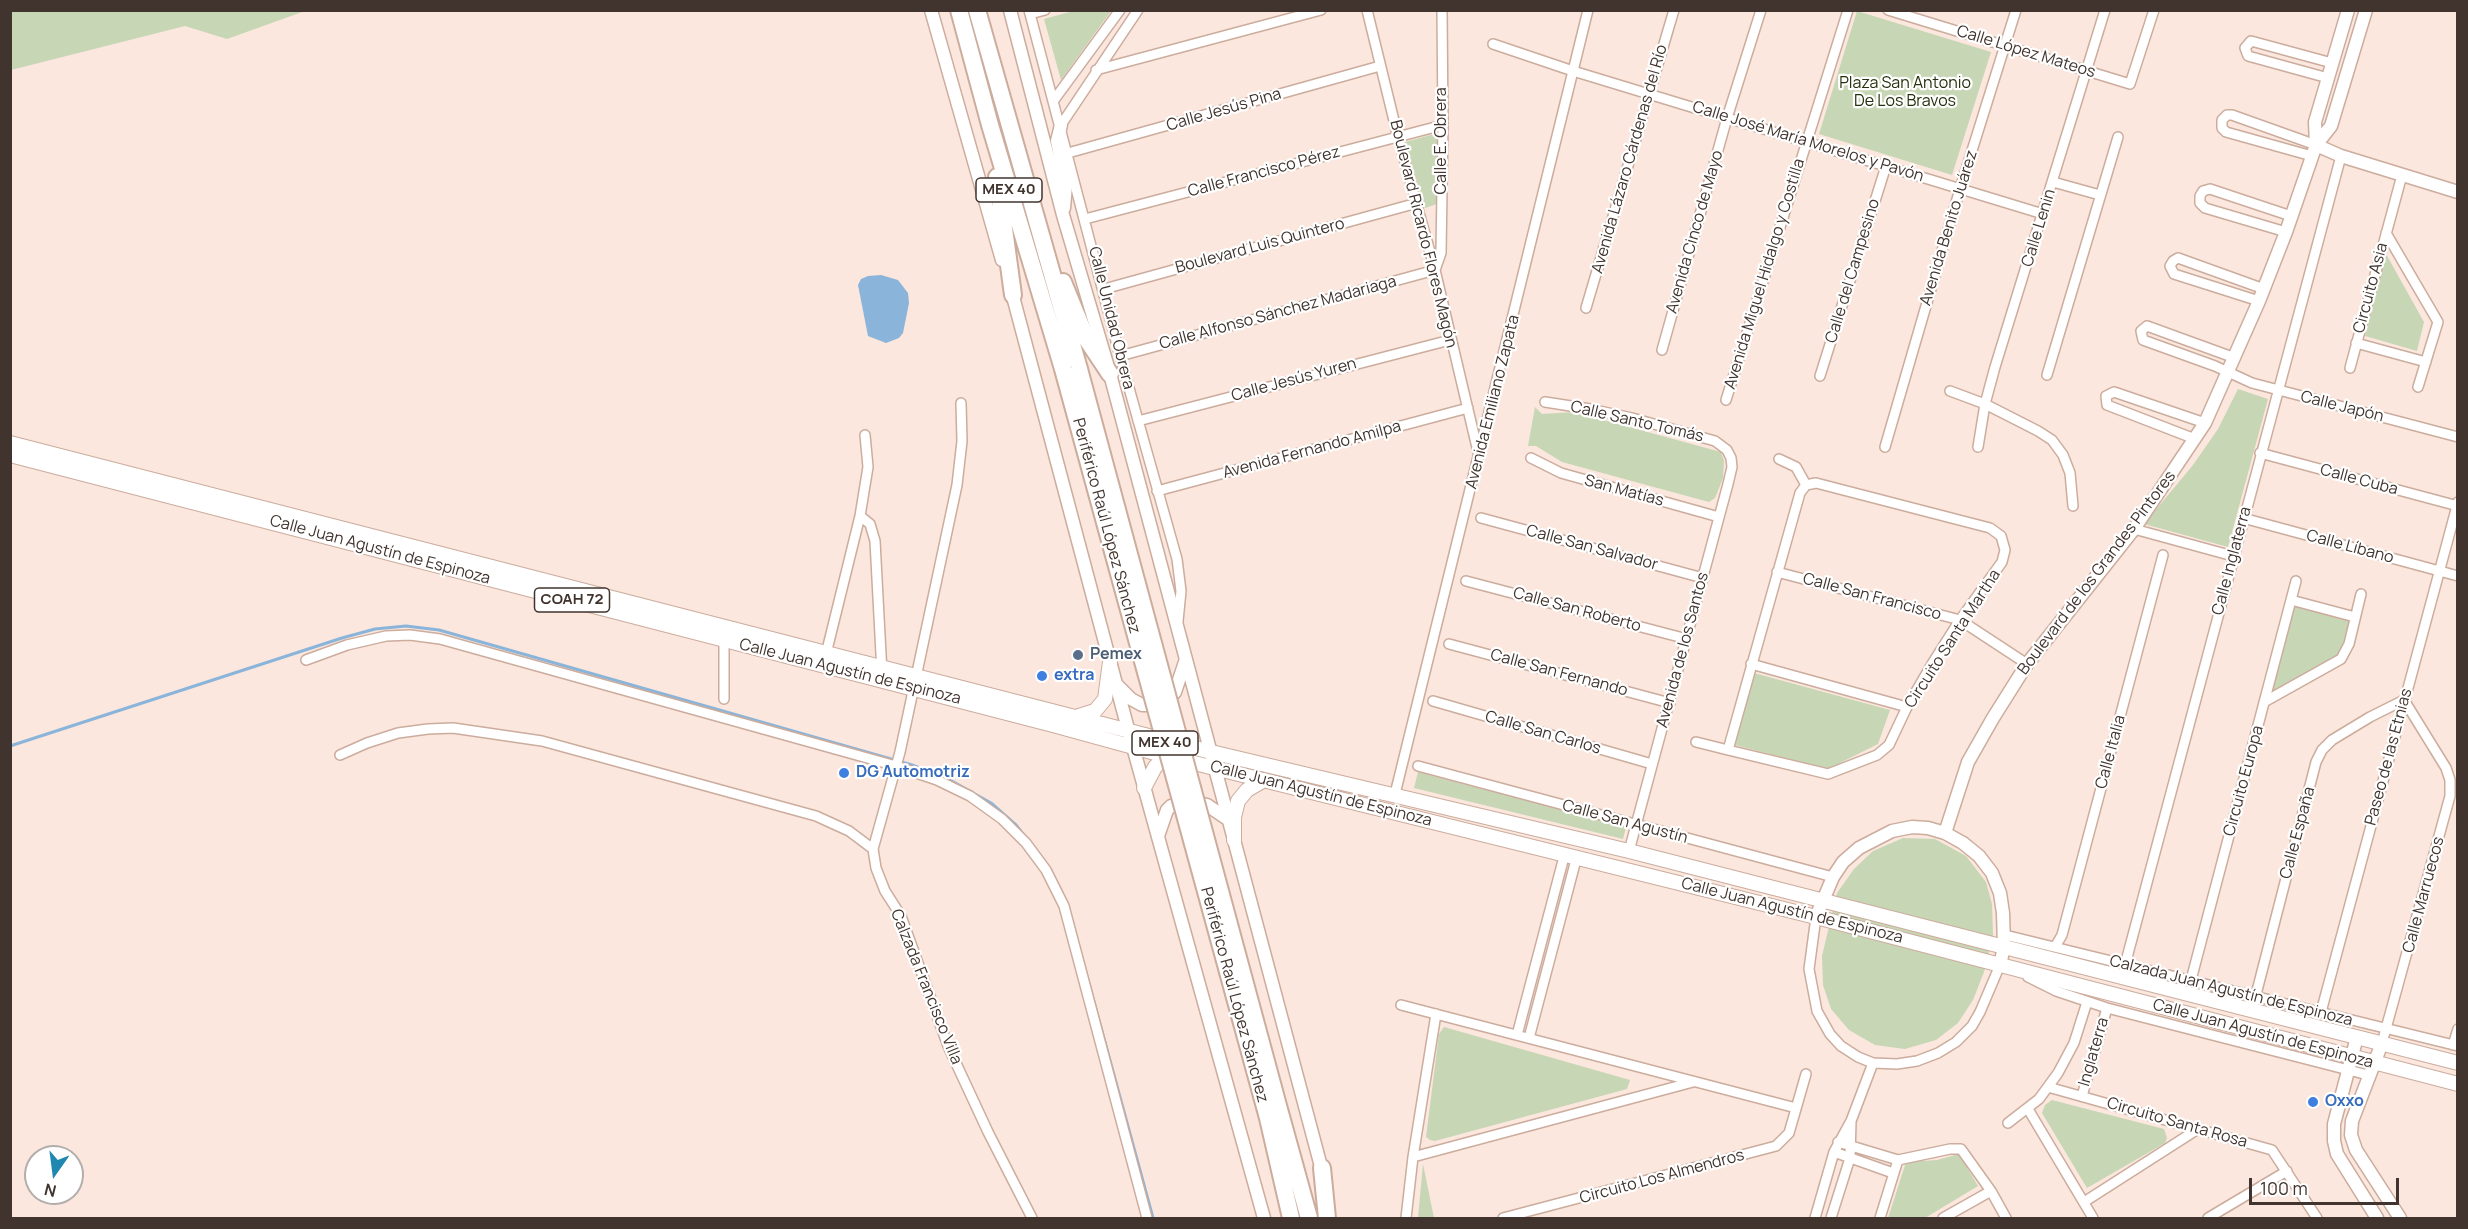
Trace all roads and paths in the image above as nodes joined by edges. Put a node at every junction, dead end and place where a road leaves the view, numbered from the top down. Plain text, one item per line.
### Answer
1 (931, 10) edge
2 (959, 10) edge
3 (977, 10) edge
4 (1010, 10) edge
5 (1044, 10) edge
6 (1120, 10) edge
7 (1138, 10) edge
8 (1321, 10) edge
9 (1367, 10) edge
10 (1442, 10) edge
11 (1588, 10) edge
12 (1674, 10) edge
13 (1761, 10) edge
14 (1848, 10) edge
15 (1888, 10) edge
16 (2016, 10) edge
17 (2105, 10) edge
18 (2154, 10) edge
19 (2348, 10) edge
20 (2366, 10) edge
21 (1029, 12) edge
22 (1493, 44) dead end
23 (2005, 45) junction
24 (2332, 63) junction
25 (1380, 66) junction
26 (1096, 70) junction
27 (1573, 71) junction
28 (2088, 71) junction
29 (2328, 78) junction
30 (1649, 94) junction
31 (1054, 99) junction
32 (1727, 118) junction
33 (990, 125) junction
34 (1060, 125) junction
35 (1443, 125) junction
36 (1398, 137) junction
37 (2118, 137) dead end
38 (1806, 142) junction
39 (2314, 151) junction
40 (1068, 153) junction
41 (2341, 156) junction
42 (1886, 166) junction
43 (2402, 175) junction
44 (2053, 182) junction
45 (1960, 189) junction
46 (2457, 192) edge
47 (2100, 195) junction
48 (1029, 199) junction
49 (1417, 203) junction
50 (2043, 214) junction
51 (1063, 215) junction
52 (2291, 216) junction
53 (1085, 219) junction
54 (2286, 232) junction
55 (2386, 233) junction
56 (1435, 270) junction
57 (1104, 289) junction
58 (2264, 289) junction
59 (1012, 295) junction
60 (2259, 301) junction
61 (1586, 308) dead end
62 (1450, 340) junction
63 (2356, 343) junction
64 (1662, 350) dead end
65 (1120, 356) junction
66 (2235, 358) junction
67 (2426, 362) junction
68 (1071, 369) junction
69 (2350, 369) dead end
70 (2228, 372) junction
71 (1110, 374) junction
72 (2047, 375) dead end
73 (1820, 376) dead end
74 (2418, 387) dead end
75 (2277, 390) junction
76 (1950, 391) dead end
77 (1726, 400) dead end
78 (1545, 402) dead end
79 (961, 403) dead end
80 (1985, 404) junction
81 (1468, 408) junction
82 (1138, 421) junction
83 (2205, 423) junction
84 (865, 435) dead end
85 (2457, 437) edge
86 (2195, 439) junction
87 (10, 443) edge
88 (1885, 447) dead end
89 (1978, 447) dead end
90 (1727, 450) joint
91 (2260, 453) junction
92 (10, 455) edge
93 (1480, 458) junction
94 (1531, 458) dead end
95 (1779, 459) dead end
96 (1806, 484) junction
97 (1157, 491) junction
98 (2457, 504) edge
99 (2073, 506) dead end
100 (860, 516) junction
101 (1719, 517) junction
102 (1481, 518) dead end
103 (2243, 518) junction
104 (2134, 529) junction
105 (2163, 555) dead end
106 (2233, 556) junction
107 (2439, 571) junction
108 (1777, 572) junction
109 (2457, 576) edge
110 (1703, 578) junction
111 (1466, 580) dead end
112 (2296, 581) dead end
113 (2361, 594) dead end
114 (2291, 600) junction
115 (2355, 617) junction
116 (1960, 620) junction
117 (1177, 627) junction
118 (724, 633) junction
119 (1687, 639) junction
120 (1449, 644) dead end
121 (825, 659) junction
122 (1186, 659) junction
123 (306, 660) dead end
124 (1110, 662) junction
125 (1751, 664) junction
126 (2027, 664) junction
127 (882, 674) junction
128 (914, 682) junction
129 (1116, 684) junction
130 (724, 699) dead end
131 (2404, 700) junction
132 (1433, 702) dead end
133 (2264, 702) junction
134 (1670, 703) junction
135 (1907, 707) junction
136 (1078, 716) junction
137 (1128, 729) junction
138 (1696, 742) dead end
139 (1133, 747) junction
140 (1728, 750) junction
141 (1210, 752) junction
142 (340, 755) dead end
143 (1166, 756) junction
144 (1652, 764) junction
145 (897, 765) junction
146 (1418, 766) dead end
147 (1215, 768) junction
148 (1264, 780) junction
149 (1144, 788) junction
150 (1395, 794) junction
151 (1369, 806) junction
152 (1417, 817) junction
153 (1229, 820) junction
154 (1636, 824) junction
155 (1945, 833) junction
156 (1158, 837) junction
157 (1234, 840) junction
158 (873, 849) junction
159 (1629, 851) junction
160 (1571, 855) junction
161 (1833, 877) junction
162 (1821, 901) junction
163 (1816, 917) junction
164 (2004, 941) junction
165 (2055, 947) junction
166 (2125, 965) junction
167 (2005, 967) junction
168 (2191, 980) junction
169 (1529, 991) junction
170 (1540, 994) junction
171 (2087, 1002) junction
172 (2254, 1003) junction
173 (1401, 1005) dead end
174 (2107, 1008) junction
175 (2321, 1012) junction
176 (1436, 1014) junction
177 (2361, 1022) junction
178 (2387, 1029) junction
179 (2457, 1029) edge
180 (1518, 1035) junction
181 (2357, 1037) junction
182 (1528, 1038) junction
183 (2382, 1043) junction
184 (2455, 1046) edge
185 (1873, 1063) junction
186 (2350, 1063) junction
187 (2457, 1063) edge
188 (2371, 1069) junction
189 (1806, 1074) dead end
190 (1695, 1081) junction
191 (2457, 1084) edge
192 (2048, 1087) junction
193 (2082, 1096) junction
194 (1796, 1108) junction
195 (2028, 1109) junction
196 (1274, 1115) junction
197 (1851, 1121) junction
198 (2008, 1124) dead end
199 (2198, 1129) junction
200 (1838, 1142) junction
201 (1851, 1146) junction
202 (1834, 1152) junction
203 (1413, 1157) junction
204 (1850, 1158) junction
205 (1898, 1160) junction
206 (1322, 1168) junction
207 (2287, 1171) junction
208 (1893, 1173) junction
209 (1283, 1188) junction
210 (1991, 1191) junction
211 (2084, 1202) junction
212 (1032, 1218) edge
213 (1147, 1218) edge
214 (1264, 1218) edge
215 (1286, 1218) edge
216 (1291, 1218) edge
217 (1308, 1218) edge
218 (1328, 1218) edge
219 (1336, 1218) edge
220 (1406, 1218) edge
221 (1503, 1218) edge
222 (1815, 1218) edge
223 (1832, 1218) edge
224 (1880, 1218) edge
225 (1942, 1218) edge
226 (2006, 1218) edge
227 (2093, 1218) edge
228 (2208, 1218) edge
229 (2317, 1218) edge
230 (2377, 1218) edge
231 (2400, 1218) edge

1 - 59 main road
2 - 33 highway, Periférico Raúl López Sánchez / MEX 40
3 - 48 highway, Periférico Raúl López Sánchez / MEX 40
4 - 51 main road
5 - 21 street
6 - 31 street
7 - 26 street
8 - 26 street
9 - 25 street, Boulevard Ricardo Flores Magón
10 - 35 street, Calle E. Obrera
11 - 27 street, Avenida Emiliano Zapata
12 - 30 street, Avenida Lázaro Cárdenas del Río
13 - 32 street, Avenida Cinco de Mayo
14 - 38 street, Avenida Miguel Hidalgo y Costilla
15 - 23 street, Calle López Mateos
16 - 23 street, Avenida Benito Juárez
17 - 28 street, Calle Lenin
18 - 28 street, Calle López Mateos
19 - 24 main road, Boulevard de los Grandes Pintores
20 - 39 main road, Boulevard de los Grandes Pintores
21 - 31 street, Calle Unidad Obrera
22 - 27 street, Calle José María Morelos y Pavón
23 - 28 street, Calle López Mateos
23 - 45 street, Avenida Benito Juárez
24 - 29 main road, Boulevard de los Grandes Pintores
24 - 29 street
25 - 36 street, Boulevard Ricardo Flores Magón
25 - 40 street, Calle Jesús Pina
26 - 34 street
27 - 30 street, Calle José María Morelos y Pavón
27 - 93 street, Avenida Emiliano Zapata
28 - 44 street, Calle Lenin
29 - 39 main road, Boulevard de los Grandes Pintores
30 - 32 street, Calle José María Morelos y Pavón
30 - 61 street, Avenida Lázaro Cárdenas del Río
31 - 34 street, Calle Unidad Obrera
32 - 38 street, Calle José María Morelos y Pavón
32 - 64 street, Avenida Cinco de Mayo
33 - 59 highway
33 - 68 highway, Periférico Raúl López Sánchez / MEX 40
34 - 40 street, Calle Unidad Obrera
34 - 51 main road
35 - 36 street, Calle Francisco Pérez
35 - 56 street, Calle E. Obrera
36 - 49 street, Boulevard Ricardo Flores Magón
36 - 53 street, Calle Francisco Pérez
37 - 47 street
38 - 42 street, Calle José María Morelos y Pavón
38 - 77 street, Avenida Miguel Hidalgo y Costilla
39 - 39 street
39 - 41 main road
39 - 52 main road, Boulevard de los Grandes Pintores
40 - 53 street, Calle Unidad Obrera
41 - 43 main road
41 - 75 street, Calle Inglaterra
42 - 45 street, Calle José María Morelos y Pavón
42 - 73 street, Calle del Campesino
43 - 46 main road
43 - 55 street, Circuito Asia
44 - 47 street
44 - 50 street, Calle Lenin
45 - 50 street, Calle José María Morelos y Pavón
45 - 88 street, Avenida Benito Juárez
47 - 72 street
48 - 68 highway, Periférico Raúl López Sánchez / MEX 40
48 - 71 highway
49 - 56 street, Boulevard Ricardo Flores Magón
49 - 57 street, Boulevard Luis Quintero
50 - 80 street, Calle Lenin
51 - 71 main road
52 - 54 main road, Boulevard de los Grandes Pintores
52 - 54 street
53 - 57 street, Calle Unidad Obrera
54 - 58 main road, Boulevard de los Grandes Pintores
55 - 63 street, Circuito Asia
55 - 67 street, Circuito Asia
56 - 62 street, Boulevard Ricardo Flores Magón
56 - 65 street, Calle Alfonso Sánchez Madariaga
57 - 65 street, Calle Unidad Obrera
58 - 60 main road, Boulevard de los Grandes Pintores
58 - 60 street
59 - 124 main road
60 - 66 main road, Boulevard de los Grandes Pintores
62 - 81 street, Boulevard Ricardo Flores Magón
62 - 82 street, Calle Jesús Yuren
63 - 67 street, Circuito Asia
63 - 69 street, Circuito Asia
65 - 82 street, Calle Unidad Obrera
66 - 70 main road, Boulevard de los Grandes Pintores
66 - 70 street, Calle Japón
67 - 74 street, Circuito Asia
68 - 196 highway, Periférico Raúl López Sánchez / MEX 40, bridge
70 - 75 street, Calle Japón
70 - 83 main road, Boulevard de los Grandes Pintores
71 - 117 main road
75 - 85 street, Calle Japón
75 - 91 street, Calle Inglaterra
76 - 80 street
78 - 90 street, Calle Santo Tomás
79 - 128 street, Calzada Francisco Villa
80 - 89 street, Calle Lenin
80 - 99 street
81 - 93 street, Boulevard Ricardo Flores Magón
81 - 97 street, Avenida Fernando Amilpa
82 - 97 street, Calle Unidad Obrera
83 - 86 main road, Boulevard de los Grandes Pintores
83 - 86 street
84 - 100 street
86 - 104 main road, Boulevard de los Grandes Pintores
87 - 118 main road, Calle Juan Agustín de Espinoza / COAH 72
90 - 101 street, Avenida de los Santos
91 - 98 street, Calle Cuba
91 - 103 street, Calle Inglaterra
92 - 118 main road, Calle Juan Agustín de Espinoza / COAH 72
93 - 150 street, Avenida Emiliano Zapata
94 - 101 street, San Matías
95 - 96 street
96 - 108 street
96 - 116 street, Circuito Santa Martha
97 - 117 street, Calle Unidad Obrera
98 - 107 street, Paseo de las Etnias
100 - 121 street
100 - 127 street
101 - 110 street, Avenida de los Santos
102 - 110 street, Calle San Salvador
103 - 106 street, Calle Inglaterra
103 - 107 street, Calle Líbano
104 - 106 street
104 - 126 main road, Boulevard de los Grandes Pintores
105 - 165 street, Calle Italia
106 - 166 street, Calle Inglaterra
107 - 109 street, Calle Líbano
107 - 131 street, Paseo de las Etnias
108 - 116 street, Calle San Francisco
108 - 125 street
110 - 119 street, Avenida de los Santos
111 - 119 street, Calle San Roberto
112 - 114 street, Circuito Europa
113 - 115 street
114 - 115 street
114 - 133 street, Circuito Europa
115 - 133 street
116 - 126 street, Calle San Francisco
116 - 135 street, Circuito Santa Martha
117 - 122 main road
118 - 121 main road, Calle Juan Agustín de Espinoza / COAH 72
118 - 130 street
119 - 134 street, Avenida de los Santos
120 - 134 street, Calle San Fernando
121 - 127 main road, Calle Juan Agustín de Espinoza / COAH 72
122 - 129 main road
122 - 141 main road
123 - 145 street
124 - 129 main road
124 - 136 main road
125 - 135 street
125 - 140 street
126 - 155 main road, Boulevard de los Grandes Pintores
127 - 128 main road, Calle Juan Agustín de Espinoza / COAH 72
128 - 136 main road, Calle Juan Agustín de Espinoza / COAH 72
128 - 139 main road, Calle Juan Agustín de Espinoza / COAH 72
128 - 145 street, Calzada Francisco Villa
129 - 137 main road
131 - 172 street, Calle España
131 - 175 street, Paseo de las Etnias
131 - 178 street, Calle Marruecos
132 - 144 street, Calle San Carlos
133 - 168 street, Circuito Europa
134 - 144 street, Avenida de los Santos
135 - 140 street, Circuito Santa Martha
136 - 137 main road, Calle Juan Agustín de Espinoza / COAH 72
137 - 139 main road
137 - 141 main road, Calle Juan Agustín de Espinoza / COAH 72
138 - 140 street, Circuito Santa Martha
139 - 143 main road, Calle Juan Agustín de Espinoza / COAH 72
139 - 149 main road
141 - 147 main road
141 - 150 main road, Calle Juan Agustín de Espinoza
142 - 158 street
143 - 147 main road, Calle Juan Agustín de Espinoza / COAH 72
143 - 149 main road
144 - 154 street, Avenida de los Santos
145 - 158 street, Calzada Francisco Villa
145 - 213 street
146 - 154 street, Calle San Agustín
147 - 148 main road, Calle Juan Agustín de Espinoza
147 - 153 main road
148 - 151 main road, Calle Juan Agustín de Espinoza
148 - 157 main road
149 - 156 main road
150 - 151 main road
150 - 152 main road
150 - 159 main road, Calle Juan Agustín de Espinoza
151 - 152 main road, Calle Juan Agustín de Espinoza
152 - 160 main road, Calle Juan Agustín de Espinoza
153 - 156 main road
153 - 157 main road
154 - 159 street, Avenida de los Santos
154 - 161 street, Calle San Agustín
155 - 161 main road
155 - 164 main road
156 - 214 main road
157 - 206 main road
158 - 212 street, Calzada Francisco Villa
159 - 162 main road, Calle Juan Agustín de Espinoza
160 - 163 main road, Calle Juan Agustín de Espinoza
160 - 169 street
160 - 170 street
161 - 162 main road
162 - 163 main road
162 - 164 main road, Calle Juan Agustín de Espinoza
163 - 167 main road, Calle Juan Agustín de Espinoza
163 - 185 street
164 - 165 street, Calzada Juan Agustín de Espinoza
164 - 167 main road
164 - 172 main road, Calle Juan Agustín de Espinoza
165 - 166 street, Calzada Juan Agustín de Espinoza
166 - 168 street, Calzada Juan Agustín de Espinoza
167 - 171 street
167 - 185 street
167 - 186 main road, Calle Juan Agustín de Espinoza
168 - 172 street, Calzada Juan Agustín de Espinoza
169 - 170 street
169 - 180 street
170 - 182 street
171 - 174 street
171 - 192 street, Inglaterra
172 - 175 street, Calzada Juan Agustín de Espinoza
172 - 181 main road, Calle Juan Agustín de Espinoza
173 - 176 street
174 - 186 street
174 - 193 street, Inglaterra
175 - 177 street, Calzada Juan Agustín de Espinoza
176 - 180 street
176 - 203 street
177 - 178 street, Calzada Juan Agustín de Espinoza
177 - 181 street
178 - 183 street, Calle Marruecos
178 - 184 street, Calzada Juan Agustín de Espinoza
179 - 184 street
180 - 182 street
181 - 183 main road, Calle Juan Agustín de Espinoza
181 - 186 main road
182 - 190 street
183 - 187 main road, Calle Juan Agustín de Espinoza
183 - 188 main road
185 - 197 street
186 - 188 main road, Calle Juan Agustín de Espinoza
186 - 230 main road
188 - 191 main road, Calle Juan Agustín de Espinoza
188 - 231 main road
189 - 194 street, Circuito Los Almendros
190 - 194 street
190 - 203 street
192 - 193 street, Circuito Santa Rosa
192 - 195 street, Inglaterra
193 - 199 street, Circuito Santa Rosa
194 - 221 street, Circuito Los Almendros
195 - 198 street, Inglaterra
195 - 211 street
196 - 209 highway, Periférico Raúl López Sánchez / MEX 40
196 - 217 highway, Periférico Raúl López Sánchez / MEX 40
197 - 200 street
197 - 201 street
199 - 207 street, Circuito Santa Rosa
199 - 211 street
200 - 201 street
200 - 202 street
201 - 204 street
201 - 205 street
202 - 204 street
202 - 222 street
203 - 220 street
204 - 208 street
204 - 223 street
205 - 208 street
205 - 210 street
206 - 218 highway
206 - 219 main road
207 - 228 street
207 - 229 street
208 - 224 street
209 - 215 highway
209 - 216 highway, Periférico Raúl López Sánchez / MEX 40
210 - 225 street
210 - 226 street
211 - 227 street

